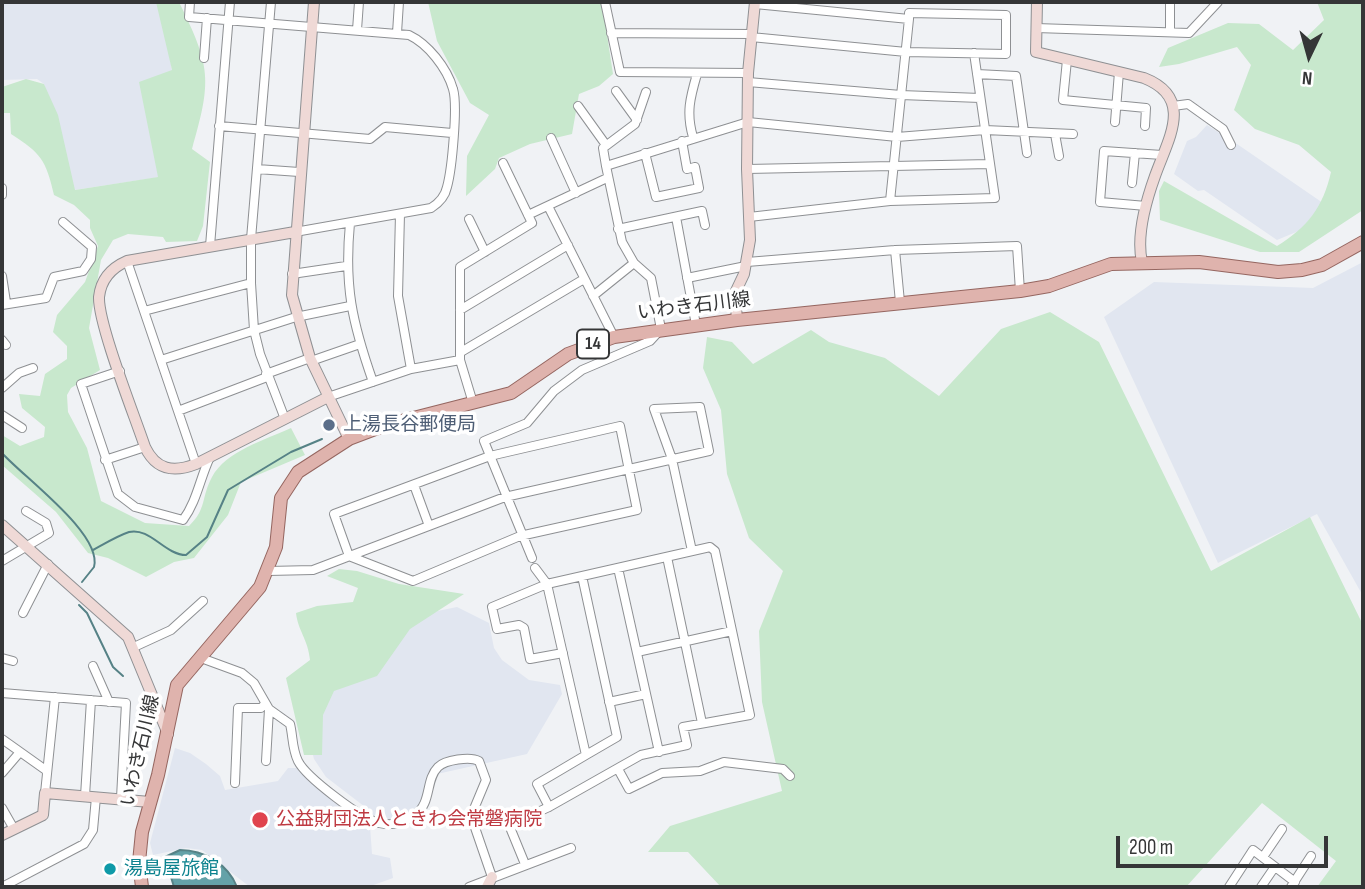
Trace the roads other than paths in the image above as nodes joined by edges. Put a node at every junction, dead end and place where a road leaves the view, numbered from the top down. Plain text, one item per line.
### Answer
1 (190, 2) edge
2 (230, 2) edge
3 (271, 2) edge
4 (314, 2) edge
5 (359, 2) edge
6 (399, 2) edge
7 (605, 2) edge
8 (1037, 2) edge
9 (1170, 2) edge
10 (1218, 2) edge
11 (755, 3) edge
12 (207, 18) junction
13 (909, 19) junction
14 (228, 20) junction
15 (270, 23) junction
16 (312, 27) junction
17 (1036, 28) junction
18 (357, 30) junction
19 (1170, 32) junction
20 (397, 33) junction
21 (611, 33) junction
22 (751, 35) junction
23 (905, 51) junction
24 (974, 53) junction
25 (204, 58) dead end
26 (1067, 60) junction
27 (1119, 72) junction
28 (697, 74) junction
29 (977, 74) junction
30 (748, 77) junction
31 (617, 91) dead end
32 (646, 92) dead end
33 (901, 95) junction
34 (981, 98) junction
35 (1116, 105) junction
36 (578, 106) dead end
37 (1173, 106) junction
38 (637, 120) junction
39 (748, 122) junction
40 (1115, 122) dead end
41 (219, 126) junction
42 (1145, 126) dead end
43 (260, 130) junction
44 (985, 130) junction
45 (452, 132) junction
46 (302, 133) junction
47 (1024, 133) junction
48 (1055, 134) junction
49 (1073, 134) dead end
50 (897, 136) junction
51 (693, 137) junction
52 (551, 138) dead end
53 (682, 141) junction
54 (606, 145) junction
55 (1231, 145) dead end
56 (645, 153) junction
57 (1027, 153) dead end
58 (1135, 153) junction
59 (1162, 155) junction
60 (1059, 156) dead end
61 (503, 163) dead end
62 (990, 164) junction
63 (606, 166) junction
64 (894, 167) junction
65 (257, 169) junction
66 (747, 169) junction
67 (299, 172) junction
68 (607, 178) junction
69 (1132, 183) dead end
70 (2, 188) edge
71 (576, 193) junction
72 (2, 195) edge
73 (890, 201) junction
74 (548, 206) junction
75 (1146, 206) junction
76 (400, 214) junction
77 (528, 215) junction
78 (676, 217) junction
79 (749, 217) junction
80 (469, 219) dead end
81 (62, 222) dead end
82 (350, 223) junction
83 (705, 225) dead end
84 (618, 229) junction
85 (295, 232) junction
86 (251, 239) junction
87 (1363, 242) edge
88 (568, 245) junction
89 (210, 246) junction
90 (895, 250) junction
91 (485, 252) junction
92 (127, 261) junction
93 (1142, 262) junction
94 (634, 263) junction
95 (747, 264) junction
96 (346, 266) junction
97 (292, 274) junction
98 (2, 276) edge
99 (687, 278) junction
100 (584, 279) junction
101 (251, 283) junction
102 (1020, 292) junction
103 (593, 296) junction
104 (900, 302) junction
105 (4, 304) edge
106 (350, 306) junction
107 (460, 310) junction
108 (144, 311) junction
109 (296, 317) junction
110 (737, 320) junction
111 (696, 325) junction
112 (661, 329) junction
113 (254, 330) junction
114 (614, 337) junction
115 (360, 344) junction
116 (461, 356) junction
117 (310, 359) junction
118 (161, 360) junction
119 (33, 368) dead end
120 (411, 369) junction
121 (120, 371) junction
122 (266, 375) junction
123 (373, 382) junction
124 (2, 388) edge
125 (328, 397) junction
126 (473, 403) junction
127 (178, 411) junction
128 (2, 415) edge
129 (285, 419) junction
130 (22, 428) dead end
131 (349, 439) junction
132 (145, 447) junction
133 (490, 456) junction
134 (211, 457) junction
135 (671, 459) junction
136 (105, 460) junction
137 (195, 464) junction
138 (629, 469) junction
139 (414, 485) junction
140 (505, 497) junction
141 (26, 511) dead end
142 (2, 525) edge
143 (429, 526) junction
144 (520, 537) junction
145 (28, 547) junction
146 (692, 551) junction
147 (349, 556) junction
148 (667, 557) junction
149 (531, 558) dead end
150 (2, 561) edge
151 (48, 564) junction
152 (535, 568) dead end
153 (618, 568) junction
154 (268, 571) junction
155 (582, 576) junction
156 (547, 584) junction
157 (203, 601) dead end
158 (23, 613) dead end
159 (732, 631) junction
160 (685, 642) junction
161 (134, 647) junction
162 (637, 652) junction
163 (563, 653) junction
164 (2, 658) edge
165 (201, 658) junction
166 (13, 661) dead end
167 (93, 666) dead end
168 (2, 693) edge
169 (646, 694) junction
170 (55, 698) junction
171 (92, 700) junction
172 (109, 702) junction
173 (610, 702) junction
174 (267, 706) junction
175 (702, 723) junction
176 (167, 734) junction
177 (2, 739) edge
178 (20, 751) junction
179 (659, 751) junction
180 (586, 755) junction
181 (266, 761) dead end
182 (618, 769) junction
183 (47, 771) junction
184 (2, 773) edge
185 (790, 776) dead end
186 (235, 783) dead end
187 (46, 793) junction
188 (91, 796) junction
189 (121, 799) junction
190 (150, 802) junction
191 (549, 807) junction
192 (2, 808) edge
193 (1282, 829) dead end
194 (14, 830) junction
195 (2, 835) edge
196 (571, 849) dead end
197 (1311, 856) dead end
198 (1263, 857) junction
199 (525, 864) junction
200 (1274, 868) junction
201 (490, 882) edge
202 (1293, 885) edge
203 (2, 887) edge
204 (142, 887) edge
205 (469, 887) edge
206 (1229, 887) edge
207 (1261, 887) edge

1 - 12 street
2 - 14 street
3 - 15 street
4 - 16 street
5 - 18 street
6 - 20 street
7 - 21 street
8 - 17 street
9 - 19 street
10 - 19 street
11 - 13 street
11 - 22 street
12 - 14 street
12 - 25 street
13 - 23 street
13 - 24 street
14 - 15 street
14 - 41 street
15 - 16 street
15 - 43 street
16 - 18 street
16 - 46 street
17 - 19 street
17 - 26 street
18 - 20 street
20 - 45 street
21 - 22 street
21 - 28 street
22 - 23 street
22 - 30 street
23 - 24 street
23 - 33 street
24 - 29 street
26 - 27 street
26 - 35 street
27 - 35 street
27 - 37 street
28 - 30 street
28 - 51 street
29 - 34 street
29 - 47 street
30 - 33 street
30 - 39 street
31 - 38 street
32 - 38 street
33 - 34 street
33 - 50 street
34 - 44 street
35 - 40 street
35 - 42 street
36 - 54 street
37 - 55 street
37 - 59 street
38 - 54 street
39 - 50 street
39 - 51 street
39 - 66 street
41 - 43 street
41 - 89 street
43 - 46 street
43 - 65 street
44 - 47 street
44 - 50 street
44 - 62 street
45 - 46 street
45 - 76 street
46 - 67 street
47 - 48 street
47 - 57 street
48 - 49 street
48 - 60 street
50 - 64 street
51 - 53 street
52 - 71 street
53 - 56 street
53 - 56 street
54 - 63 street
56 - 63 street
58 - 59 street
58 - 69 street
58 - 75 street
59 - 75 street
61 - 77 street
62 - 64 street
62 - 73 street
63 - 68 street
64 - 66 street
64 - 73 street
65 - 67 street
65 - 86 street
66 - 79 street
67 - 85 street
68 - 71 street
68 - 84 street
70 - 72 street
71 - 74 street
73 - 79 street
74 - 77 street
74 - 88 street
75 - 93 street
76 - 82 street
76 - 120 street
77 - 91 street
78 - 83 street
78 - 84 street
78 - 99 street
79 - 95 street
80 - 91 street
81 - 105 street
82 - 85 street
82 - 96 street
84 - 94 street
85 - 86 street
85 - 97 street
86 - 89 street
86 - 101 street
87 - 93 main road, いわき石川線 / 14
88 - 100 street
88 - 107 street
89 - 92 street
90 - 95 street
90 - 102 street
90 - 104 street
91 - 107 street
92 - 108 street
92 - 121 street
93 - 102 main road, いわき石川線 / 14
94 - 103 street
94 - 112 street
95 - 99 street
95 - 110 street
96 - 97 street
96 - 106 street
97 - 109 street
98 - 105 street
99 - 111 street
100 - 103 street
100 - 116 street
101 - 108 street
101 - 113 street
102 - 104 main road, いわき石川線 / 14
103 - 114 street
104 - 110 main road, いわき石川線 / 14
106 - 109 street
106 - 115 street
107 - 116 street
108 - 118 street
109 - 113 street
109 - 117 street
110 - 111 main road, いわき石川線 / 14
111 - 112 main road, いわき石川線 / 14
112 - 114 main road, いわき石川線 / 14
112 - 133 street
113 - 118 street
113 - 122 street
114 - 126 main road, いわき石川線 / 14
115 - 117 street
115 - 123 street
116 - 120 street
116 - 126 street
117 - 122 street
117 - 125 street
118 - 127 street
119 - 124 street
120 - 123 street
121 - 132 street
121 - 136 street
122 - 127 street
122 - 129 street
123 - 125 street
125 - 129 street
125 - 131 street
126 - 131 main road, いわき石川線 / 14
127 - 137 street
128 - 130 street
129 - 134 street
131 - 154 main road, いわき石川線 / 14
132 - 136 street
132 - 137 street
133 - 138 street
133 - 139 street
133 - 140 street
134 - 136 street
134 - 137 street
135 - 135 street
135 - 138 street
135 - 146 street
138 - 140 street
138 - 144 street
139 - 143 street
139 - 147 street
140 - 143 street
140 - 144 street
141 - 145 street
142 - 145 street
143 - 147 street
144 - 147 street
144 - 149 street
145 - 150 street
145 - 151 street
146 - 148 street
146 - 159 street
147 - 154 street
148 - 153 street
148 - 160 street
151 - 158 street
151 - 161 street
152 - 156 street
153 - 155 street
153 - 162 street
154 - 165 main road, いわき石川線 / 14
155 - 156 street
155 - 173 street
156 - 163 street
156 - 163 street
157 - 161 street
159 - 160 street
159 - 175 street
160 - 162 street
160 - 175 street
161 - 176 street
162 - 169 street
163 - 180 street
164 - 166 street
165 - 174 street
165 - 176 main road, いわき石川線 / 14
167 - 172 street
168 - 170 street
169 - 173 street
169 - 179 street
170 - 171 street
170 - 183 street
171 - 172 street
171 - 188 street
172 - 189 street
173 - 180 street
174 - 181 street
174 - 186 street
174 - 201 street
175 - 179 street
176 - 190 main road, いわき石川線 / 14
177 - 178 street
178 - 183 street
178 - 184 street
179 - 182 street
180 - 191 street
182 - 185 street
182 - 191 street
183 - 187 street
187 - 188 street
187 - 194 street
188 - 189 street
188 - 203 street
189 - 190 street
190 - 204 main road, いわき石川線 / 14
191 - 199 street
192 - 194 street
193 - 198 street
194 - 195 street
196 - 199 street
197 - 202 street
198 - 200 street
198 - 206 street
199 - 201 street
200 - 202 street
200 - 207 street
201 - 205 street

